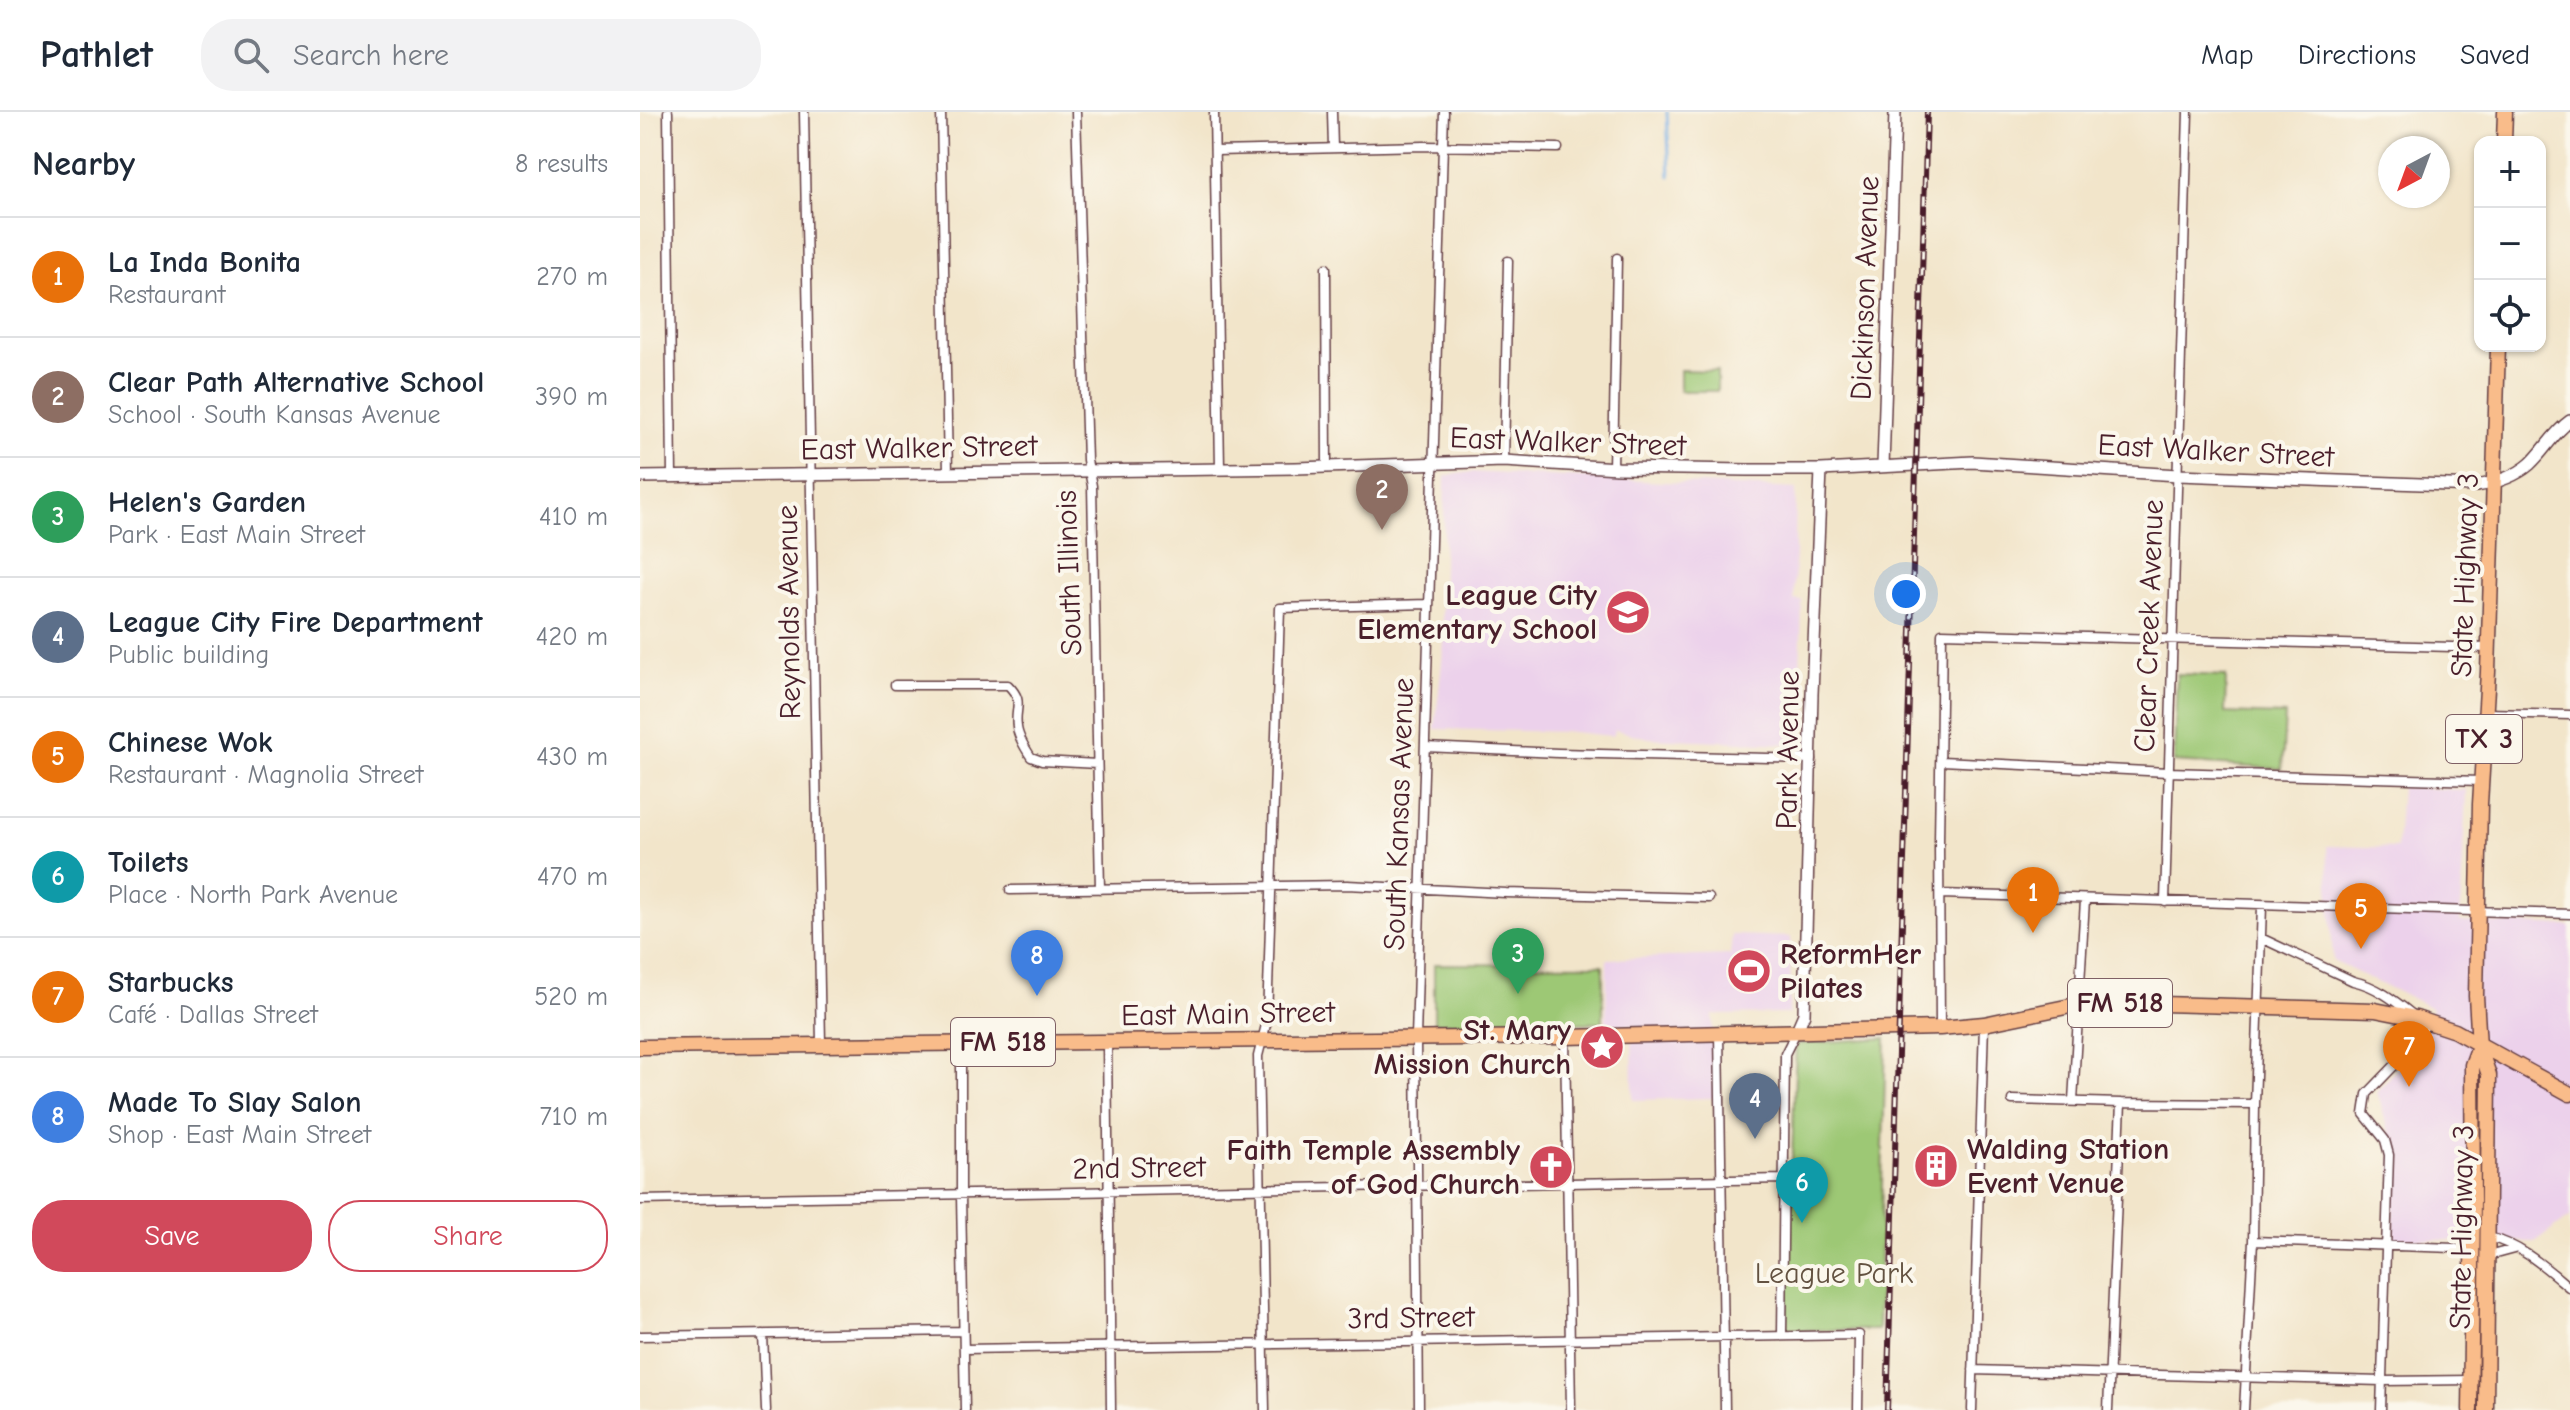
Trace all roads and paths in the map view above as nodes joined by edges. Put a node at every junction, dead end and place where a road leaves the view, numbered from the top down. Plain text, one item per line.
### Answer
1 (668, 112) edge
2 (804, 112) edge
3 (941, 112) edge
4 (1076, 112) edge
5 (1214, 112) edge
6 (1332, 112) edge
7 (1444, 112) edge
8 (1895, 112) edge
9 (2188, 112) edge
10 (2505, 112) edge
11 (2504, 136) edge
12 (1443, 146) junction
13 (1333, 148) junction
14 (1558, 148) dead end
15 (1215, 151) junction
16 (1617, 258) dead end
17 (1508, 261) dead end
18 (1326, 268) dead end
19 (2498, 352) edge
20 (2570, 421) edge
21 (1504, 461) junction
22 (1434, 462) junction
23 (1883, 466) junction
24 (1327, 467) junction
25 (1220, 468) junction
26 (1613, 468) junction
27 (1090, 470) junction
28 (1821, 470) junction
29 (948, 472) junction
30 (810, 474) junction
31 (2178, 475) junction
32 (672, 476) junction
33 (640, 477) edge
34 (2494, 483) junction
35 (1428, 604) junction
36 (2172, 639) junction
37 (2489, 648) junction
38 (895, 685) dead end
39 (2486, 713) junction
40 (2570, 715) edge
41 (1425, 747) junction
42 (1812, 759) junction
43 (1942, 761) junction
44 (1097, 764) junction
45 (2168, 772) junction
46 (2481, 781) junction
47 (1270, 887) junction
48 (1100, 889) junction
49 (1421, 889) junction
50 (1010, 890) dead end
51 (1941, 894) junction
52 (1709, 898) dead end
53 (2085, 900) junction
54 (2165, 902) junction
55 (2262, 906) junction
56 (2477, 911) junction
57 (2570, 914) edge
58 (2261, 938) junction
59 (2077, 1003) junction
60 (2258, 1008) junction
61 (2423, 1019) junction
62 (1984, 1024) junction
63 (1940, 1028) junction
64 (1797, 1030) junction
65 (1719, 1033) junction
66 (1565, 1037) junction
67 (1416, 1038) junction
68 (1263, 1039) junction
69 (1107, 1041) junction
70 (961, 1042) junction
71 (821, 1044) junction
72 (2479, 1046) junction
73 (640, 1047) edge
74 (2570, 1094) edge
75 (2012, 1100) dead end
76 (2073, 1101) junction
77 (2121, 1103) junction
78 (2255, 1104) junction
79 (1784, 1179) junction
80 (1720, 1181) junction
81 (1568, 1184) junction
82 (1416, 1187) junction
83 (1261, 1190) junction
84 (1109, 1193) junction
85 (961, 1195) junction
86 (640, 1200) edge
87 (2488, 1237) junction
88 (2253, 1241) junction
89 (2387, 1245) junction
90 (2454, 1248) junction
91 (2514, 1249) junction
92 (2477, 1250) junction
93 (2570, 1288) edge
94 (962, 1331) junction
95 (763, 1334) junction
96 (1723, 1335) junction
97 (1782, 1335) junction
98 (640, 1336) edge
99 (1570, 1339) junction
100 (1418, 1343) junction
101 (1263, 1345) junction
102 (1111, 1347) junction
103 (964, 1349) junction
104 (1973, 1370) junction
105 (2108, 1374) junction
106 (2245, 1377) junction
107 (2471, 1380) junction
108 (2486, 1380) junction
109 (2382, 1381) junction
110 (766, 1410) edge
111 (965, 1410) edge
112 (1111, 1410) edge
113 (1265, 1410) edge
114 (1419, 1410) edge
115 (1571, 1410) edge
116 (1725, 1410) edge
117 (1858, 1410) edge
118 (1972, 1410) edge
119 (2108, 1410) edge
120 (2244, 1410) edge
121 (2381, 1410) edge
122 (2470, 1410) edge
123 (2486, 1410) edge

1 - 32 street
2 - 30 street, Reynolds Avenue
3 - 29 street
4 - 27 street, South Illinois
5 - 15 street
6 - 13 street
7 - 12 street, South Kansas Avenue
8 - 23 street, Dickinson Avenue
9 - 31 street, Clear Creek Avenue
10 - 11 main road
12 - 13 street
12 - 14 street
12 - 22 street, South Kansas Avenue
13 - 15 street
15 - 25 street
16 - 26 street
17 - 21 street
18 - 24 street
19 - 34 main road, State Highway 3 / TX 3
20 - 34 street
21 - 22 street, East Walker Street
21 - 26 street, East Walker Street
22 - 24 street, East Walker Street
22 - 35 street, South Kansas Avenue
23 - 28 street, East Walker Street
23 - 31 street, East Walker Street
24 - 25 street, East Walker Street
25 - 27 street, East Walker Street
26 - 28 street, East Walker Street
27 - 29 street, East Walker Street
27 - 44 street, South Illinois
28 - 42 street, Park Avenue
29 - 30 street, East Walker Street
30 - 32 street, East Walker Street
30 - 71 street, Reynolds Avenue
31 - 34 street, East Walker Street
31 - 36 street, Clear Creek Avenue
32 - 33 street, East Walker Street
34 - 37 main road, State Highway 3 / TX 3
35 - 41 street, South Kansas Avenue
35 - 47 street
36 - 37 street
36 - 43 street
36 - 45 street, Clear Creek Avenue
37 - 39 main road, State Highway 3 / TX 3
38 - 44 street
39 - 40 street
39 - 46 main road, State Highway 3 / TX 3
41 - 42 street
41 - 49 street, South Kansas Avenue
42 - 64 street, Park Avenue
43 - 45 street
43 - 51 street
44 - 48 street, South Illinois
45 - 46 street
45 - 54 street, Clear Creek Avenue
46 - 56 main road, State Highway 3 / TX 3
47 - 48 street
47 - 49 street
47 - 68 street
48 - 50 street
49 - 52 street
49 - 67 street, South Kansas Avenue
51 - 53 street
51 - 63 street
53 - 54 street
53 - 59 street
54 - 55 street
55 - 56 street
55 - 58 street
56 - 57 street
56 - 72 main road, State Highway 3 / TX 3
58 - 60 street
58 - 61 street
59 - 60 main road, East Main Street / FM 518
59 - 62 main road, East Main Street / FM 518
59 - 76 street
60 - 61 main road, East Main Street / FM 518
60 - 78 street
61 - 72 main road, East Main Street / FM 518
61 - 89 street
62 - 63 main road, East Main Street / FM 518
62 - 104 street
63 - 64 main road, East Main Street / FM 518
64 - 65 main road, East Main Street / FM 518
64 - 79 street
65 - 66 main road, East Main Street / FM 518
65 - 80 street
66 - 67 main road, East Main Street / FM 518
66 - 81 street
67 - 68 main road, East Main Street / FM 518
67 - 82 street, South Kansas Avenue
68 - 69 main road, East Main Street / FM 518
68 - 83 street
69 - 70 main road, East Main Street / FM 518
69 - 84 street
70 - 71 main road, East Main Street / FM 518
70 - 85 street
71 - 73 main road, East Main Street / FM 518
72 - 74 main road, FM 518
72 - 87 main road, State Highway 3 / TX 3
72 - 92 main road, State Highway 3 / TX 3
75 - 76 street
76 - 77 street
77 - 78 street
77 - 105 street
78 - 88 street
79 - 80 street, 2nd Street
79 - 97 street
80 - 81 street, 2nd Street
80 - 96 street
81 - 82 street, 2nd Street
81 - 99 street
82 - 83 street, 2nd Street
82 - 100 street, South Kansas Avenue
83 - 84 street, 2nd Street
83 - 101 street
84 - 85 street, 2nd Street
84 - 102 street
85 - 86 street, 2nd Street
85 - 94 street
87 - 91 street
87 - 92 main road, State Highway 3 / TX 3
88 - 89 street
88 - 106 street
89 - 90 street
89 - 109 street
90 - 92 street
90 - 92 street
91 - 92 street
91 - 93 street
92 - 107 main road, State Highway 3 / TX 3
92 - 108 main road, State Highway 3 / TX 3
94 - 95 street
94 - 103 street
95 - 98 street
95 - 110 street
96 - 97 street, 3rd Street
96 - 99 street, 3rd Street
96 - 116 street
97 - 117 street, 3rd Street
99 - 100 street, 3rd Street
99 - 115 street
100 - 101 street, 3rd Street
100 - 114 street, South Kansas Avenue
101 - 102 street, 3rd Street
101 - 113 street
102 - 103 street, 3rd Street
102 - 112 street
103 - 111 street
104 - 105 street
104 - 118 street
105 - 106 street
105 - 119 street
106 - 109 street
106 - 120 street
107 - 108 street
107 - 109 street
107 - 122 main road, State Highway 3 / TX 3
108 - 123 main road, State Highway 3 / TX 3
109 - 121 street

